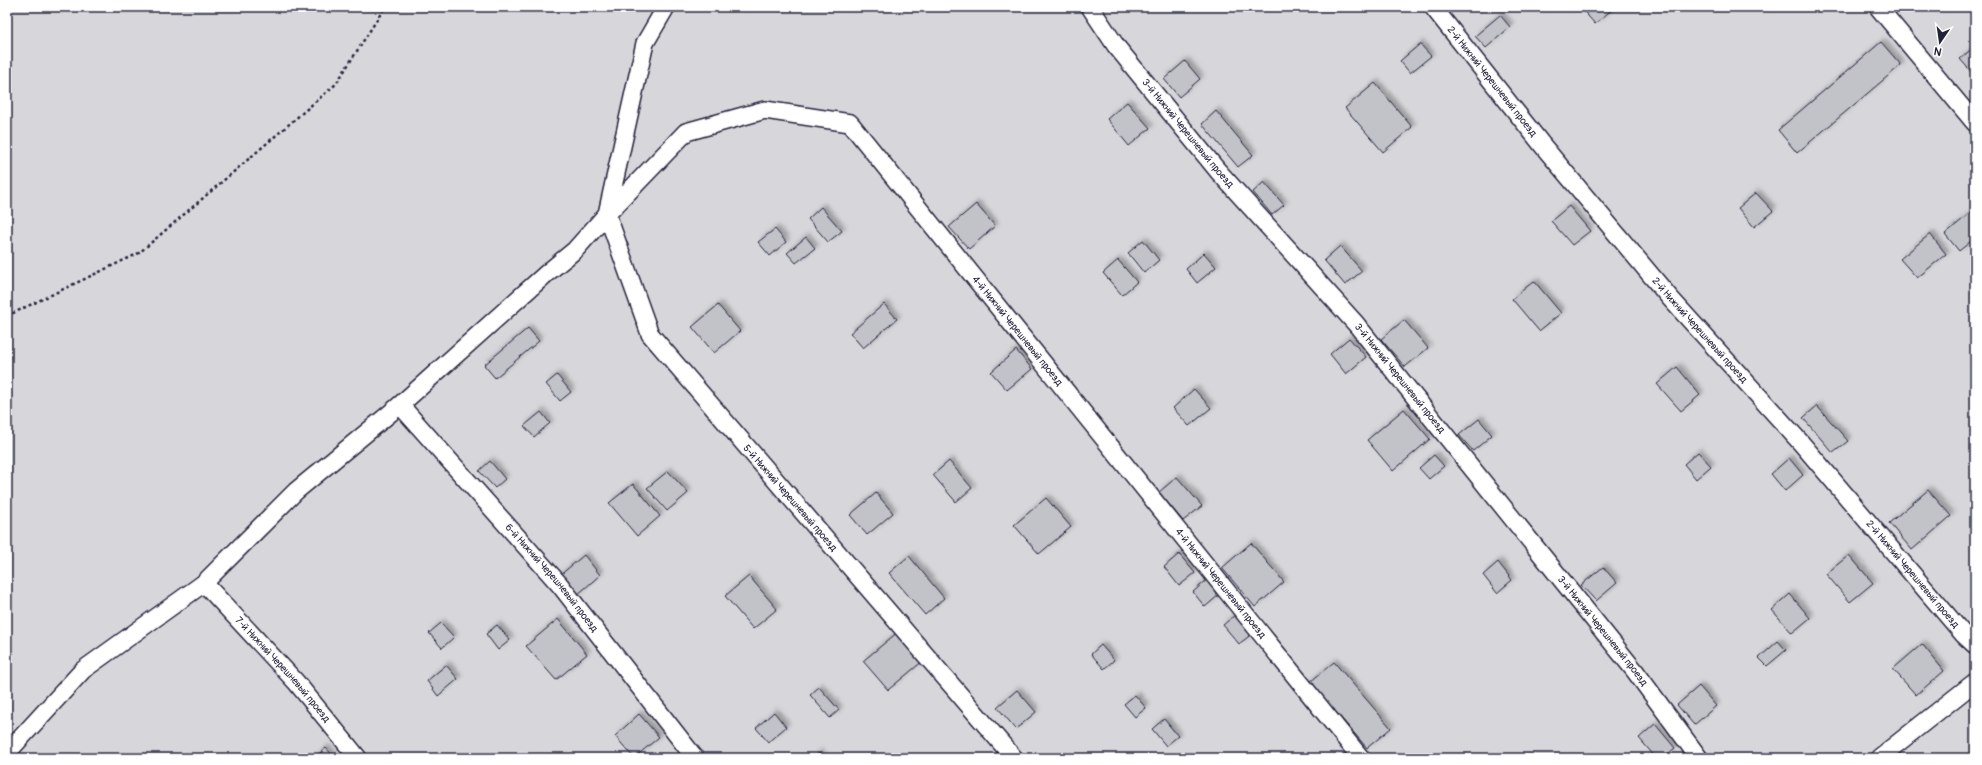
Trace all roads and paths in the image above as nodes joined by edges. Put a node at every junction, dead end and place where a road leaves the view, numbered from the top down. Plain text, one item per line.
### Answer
1 (385, 7) edge
2 (666, 7) edge
3 (1090, 7) edge
4 (1433, 7) edge
5 (1878, 7) edge
6 (1975, 123) edge
7 (607, 214) junction
8 (7, 316) edge
9 (400, 405) junction
10 (204, 583) junction
11 (1975, 645) edge
12 (1975, 682) edge
13 (7, 753) edge
14 (358, 758) edge
15 (695, 758) edge
16 (1014, 758) edge
17 (1361, 758) edge
18 (1699, 758) edge
19 (1879, 758) edge

1 - 8 path
2 - 7 lane
3 - 18 lane, 3-й Нижний Черешневый проезд
4 - 11 lane, 2-й Нижний Черешневый проезд
5 - 6 lane
7 - 9 lane, 4-й Нижний Черешневый проезд
7 - 16 lane, 5-й Нижний Черешневый проезд
7 - 17 lane, 4-й Нижний Черешневый проезд
9 - 10 lane, 4-й Нижний Черешневый проезд
9 - 15 lane, 6-й Нижний Черешневый проезд
10 - 13 lane, 4-й Нижний Черешневый проезд
10 - 14 lane, 7-й Нижний Черешневый проезд
12 - 19 lane

